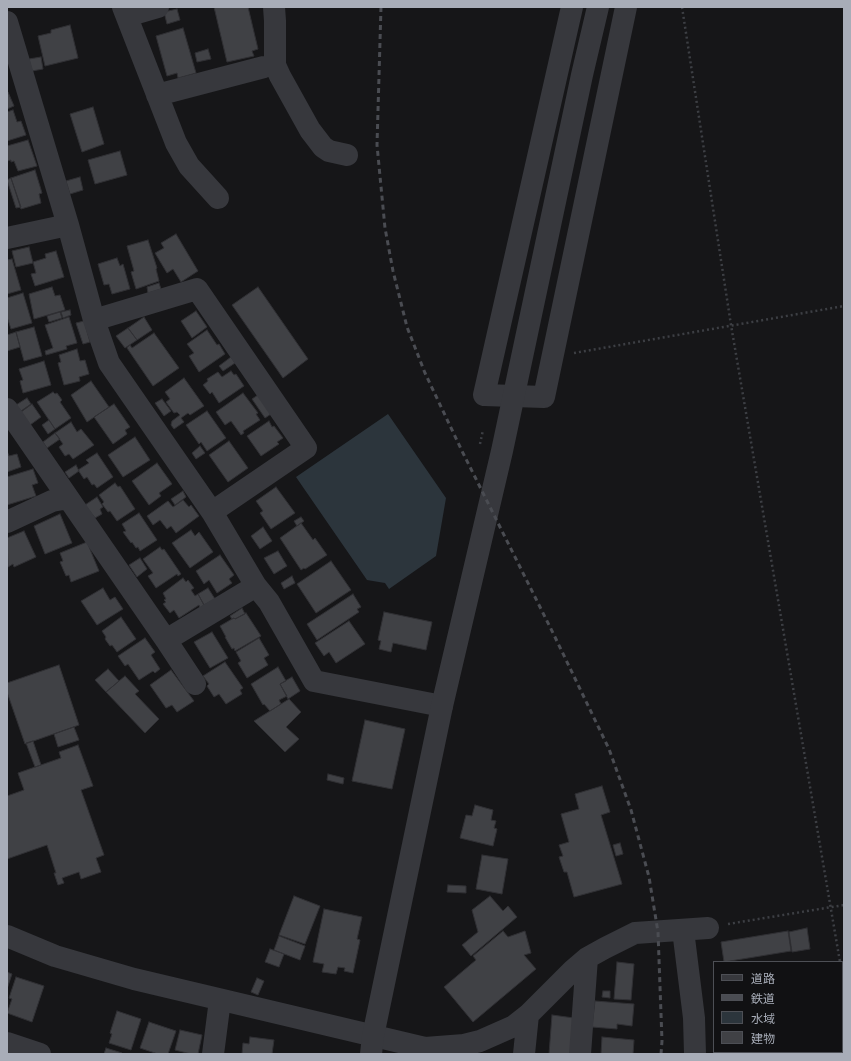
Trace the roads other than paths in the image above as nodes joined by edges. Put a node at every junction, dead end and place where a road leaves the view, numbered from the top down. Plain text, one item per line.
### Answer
1 (158, 7) edge
2 (274, 7) edge
3 (572, 7) edge
4 (598, 7) edge
5 (626, 7) edge
6 (125, 12) edge
7 (7, 22) edge
8 (264, 67) dead end
9 (157, 94) junction
10 (347, 155) dead end
11 (218, 198) dead end
12 (68, 225) junction
13 (7, 238) edge
14 (94, 320) junction
15 (7, 409) edge
16 (68, 498) junction
17 (212, 512) junction
18 (7, 522) edge
19 (256, 586) junction
20 (166, 640) junction
21 (195, 684) dead end
22 (442, 706) junction
23 (708, 928) road end
24 (683, 930) junction
25 (7, 936) edge
26 (587, 958) junction
27 (220, 1000) junction
28 (528, 1015) junction
29 (7, 1042) edge
30 (372, 1045) edge
31 (40, 1054) edge
32 (213, 1054) edge
33 (524, 1054) edge
34 (580, 1054) edge
35 (695, 1054) edge

1 - 6 street
2 - 10 street
3 - 5 street
4 - 22 street
6 - 9 street
7 - 12 street
8 - 9 street
9 - 11 street
12 - 13 street
12 - 14 street
14 - 17 street
14 - 17 street
15 - 16 street
16 - 18 street
16 - 20 street
17 - 19 street
19 - 20 street
19 - 22 street
20 - 21 street
22 - 30 street
23 - 24 street
24 - 26 street
24 - 35 street
25 - 27 street
26 - 28 street
26 - 34 street
27 - 30 street
27 - 32 street
28 - 30 street
28 - 33 street
29 - 31 street

